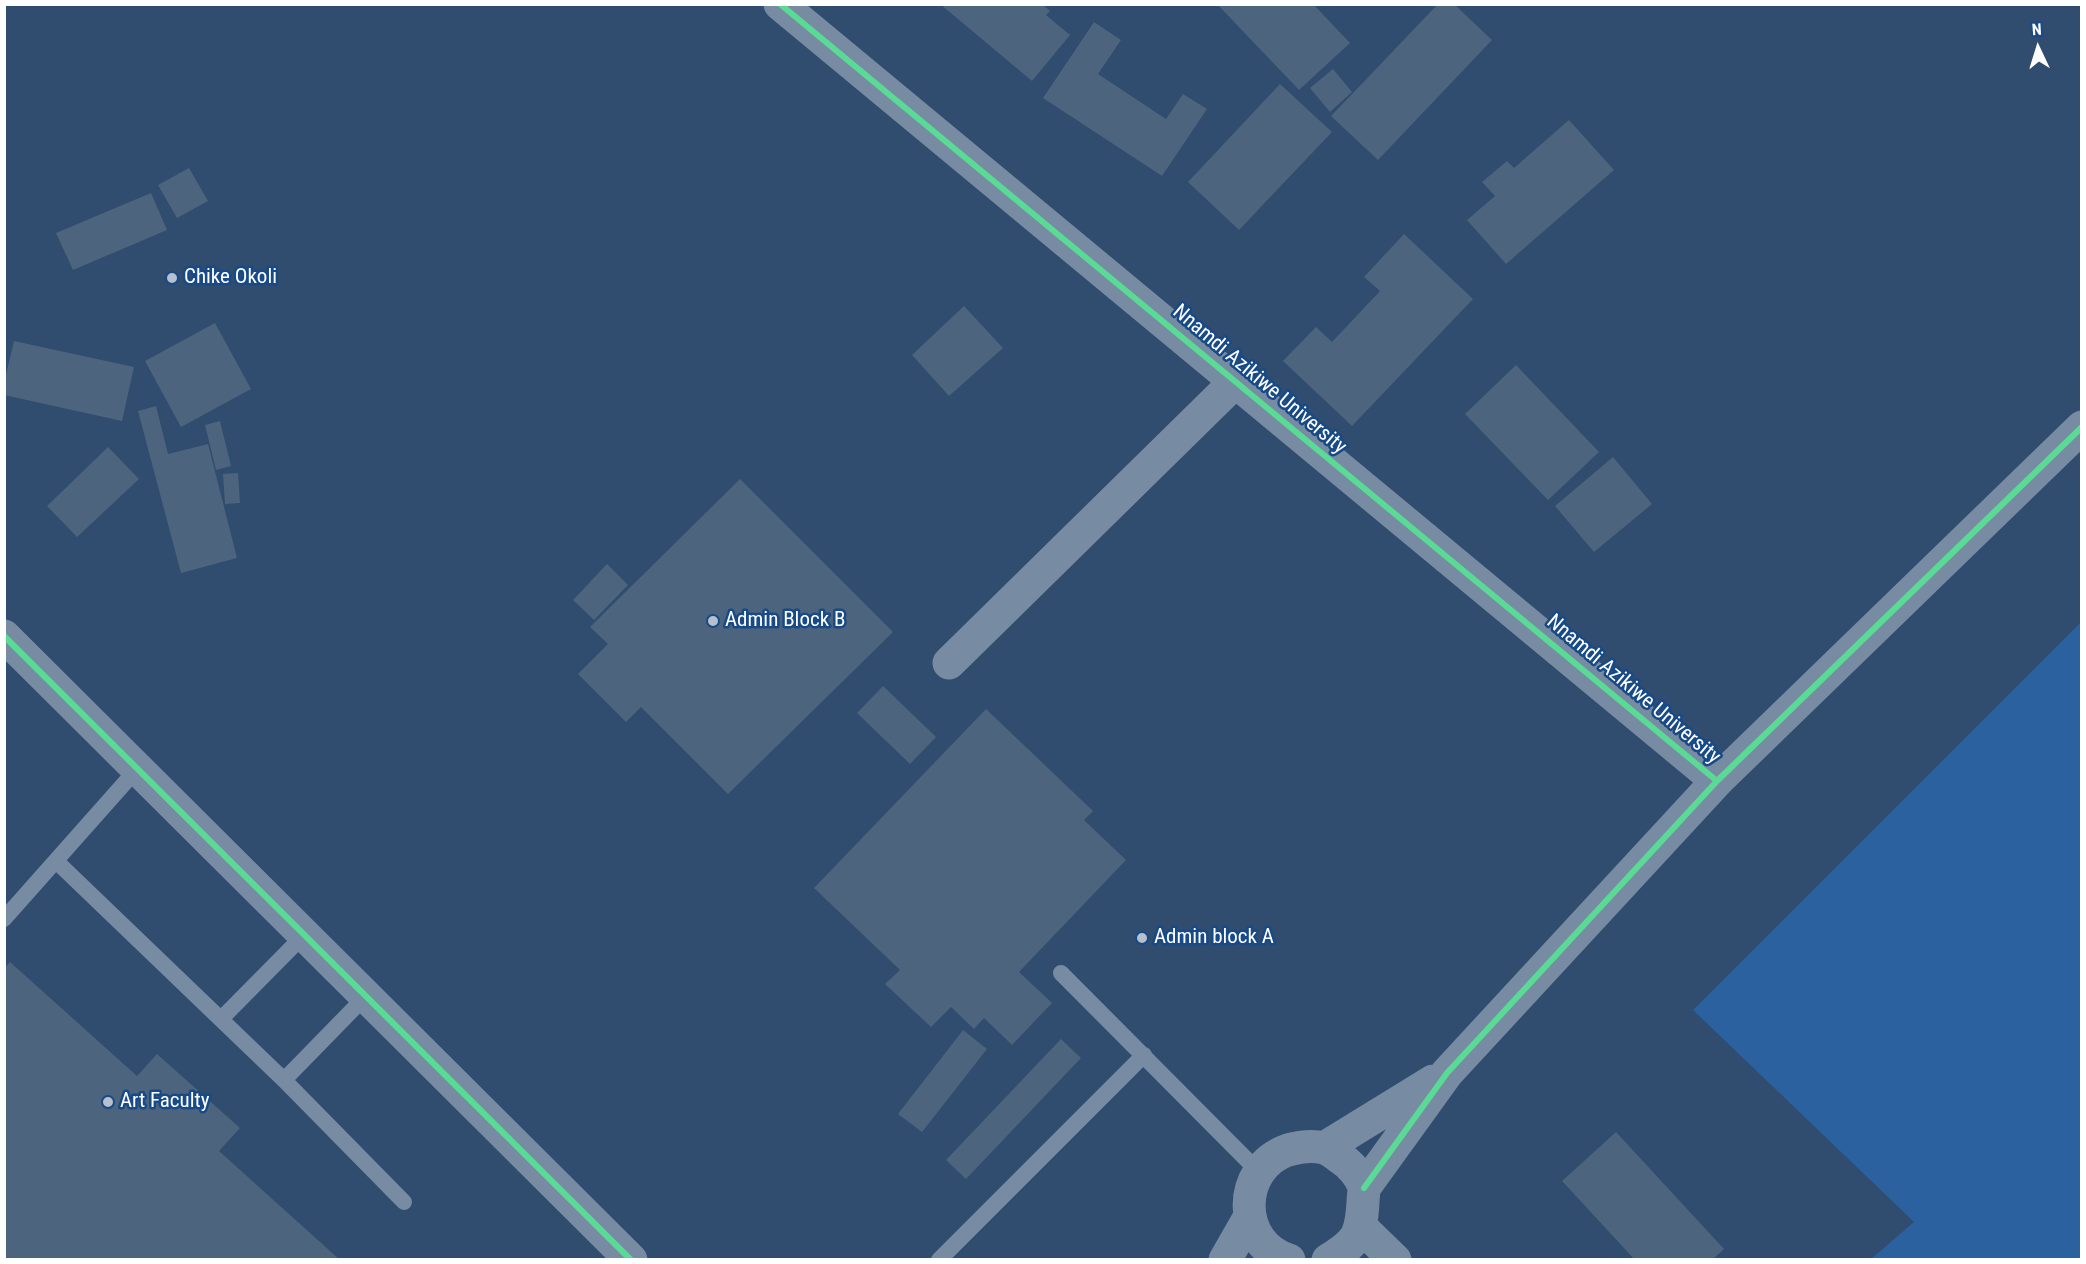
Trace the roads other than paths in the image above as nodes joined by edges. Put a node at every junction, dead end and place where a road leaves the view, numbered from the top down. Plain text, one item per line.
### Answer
1 (780, 4) edge
2 (1235, 382) junction
3 (2082, 427) edge
4 (4, 636) edge
5 (949, 663) dead end
6 (138, 768) junction
7 (1717, 781) junction
8 (56, 861) junction
9 (4, 919) edge
10 (305, 934) junction
11 (1061, 973) dead end
12 (366, 996) junction
13 (221, 1019) junction
14 (1144, 1055) junction
15 (1447, 1072) junction
16 (284, 1080) junction
17 (1324, 1148) junction
18 (1258, 1171) junction
19 (1364, 1188) junction
20 (404, 1202) dead end
21 (1249, 1218) junction
22 (1362, 1228) junction
23 (631, 1260) edge
24 (939, 1260) edge
25 (1225, 1260) edge
26 (1289, 1260) edge
27 (1328, 1260) edge
28 (1395, 1260) edge

1 - 2 street, Nnamdi Azikiwe University
2 - 5 street
2 - 7 street, Nnamdi Azikiwe University
3 - 7 street
4 - 6 street
6 - 8 lane
6 - 10 street
7 - 15 street
8 - 9 lane
8 - 13 lane
10 - 12 street
10 - 13 lane
11 - 14 lane
12 - 16 lane
12 - 23 street
13 - 16 lane
14 - 18 lane
14 - 24 lane
15 - 17 street
15 - 19 street
16 - 20 lane
17 - 18 street
17 - 19 street
18 - 21 street
19 - 22 street
21 - 25 street
21 - 26 street
22 - 27 street
22 - 28 street

